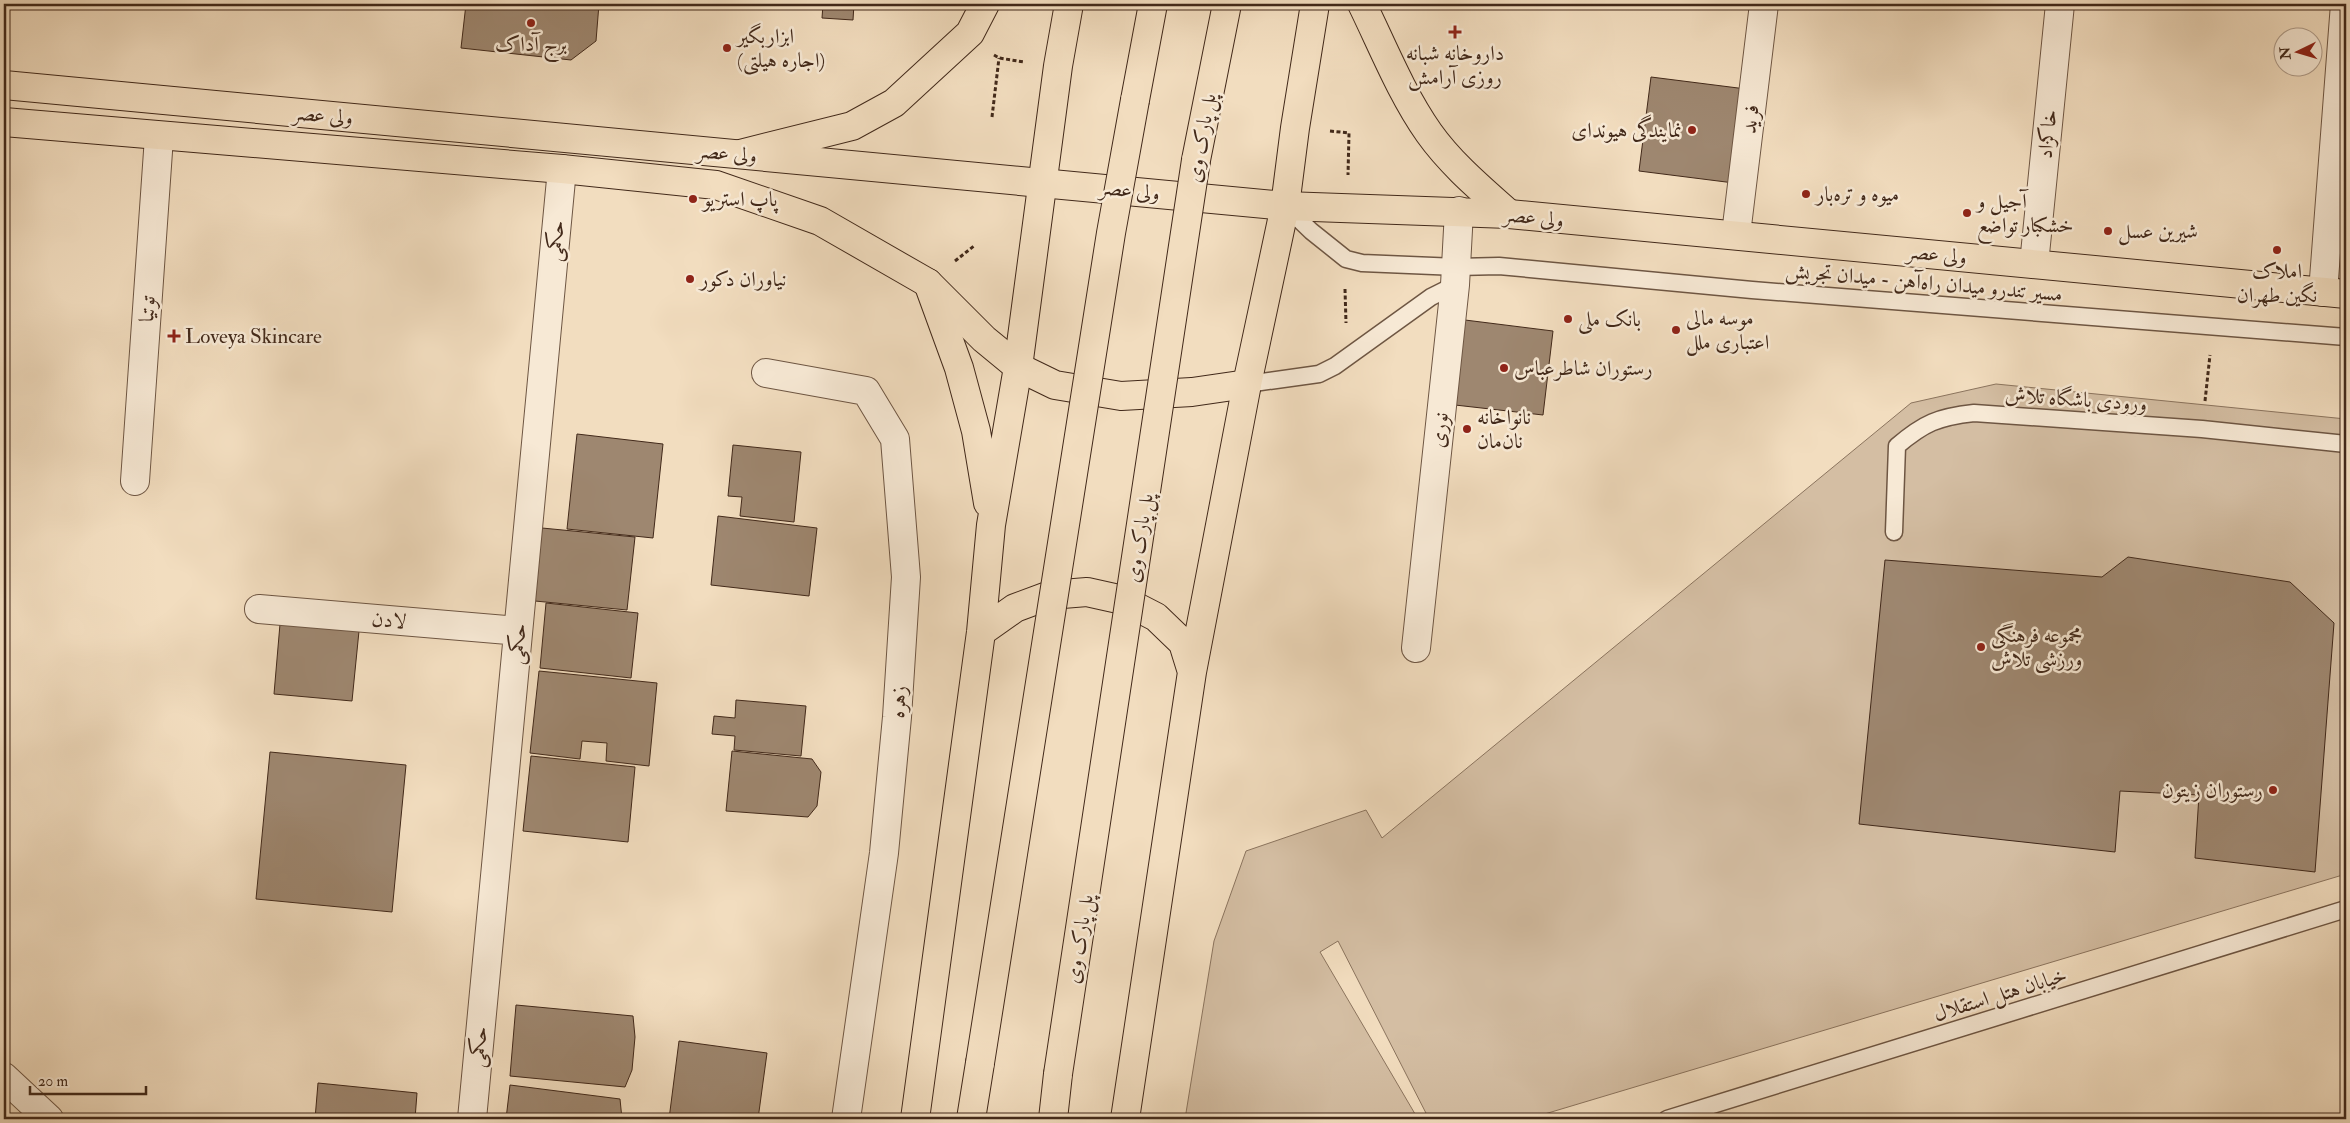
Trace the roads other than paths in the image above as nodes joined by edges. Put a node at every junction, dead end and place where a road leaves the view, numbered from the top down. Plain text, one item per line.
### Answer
1 (985, 4) edge
2 (1069, 4) edge
3 (1153, 4) edge
4 (1227, 4) edge
5 (1315, 4) edge
6 (1362, 4) edge
7 (1764, 4) edge
8 (2060, 4) edge
9 (2345, 4) edge
10 (4, 85) edge
11 (4, 122) edge
12 (159, 137) junction
13 (740, 154) junction
14 (562, 169) junction
15 (1042, 182) junction
16 (1285, 206) junction
17 (1458, 211) junction
18 (1509, 214) junction
19 (1736, 234) junction
20 (2034, 264) junction
21 (1456, 276) junction
22 (928, 283) junction
23 (2334, 293) edge
24 (2346, 337) edge
25 (1018, 367) junction
26 (766, 373) dead end
27 (1247, 384) junction
28 (2346, 444) edge
29 (135, 481) dead end
30 (991, 524) junction
31 (1894, 532) dead end
32 (259, 608) dead end
33 (518, 631) junction
34 (981, 632) junction
35 (1416, 648) dead end
36 (1192, 672) junction
37 (2346, 909) edge
38 (4, 1077) edge
39 (49, 1119) edge
40 (472, 1119) edge
41 (846, 1119) edge
42 (915, 1119) edge
43 (971, 1119) edge
44 (1053, 1119) edge
45 (1125, 1119) edge
46 (1667, 1119) edge

1 - 13 main road
2 - 15 main road
3 - 43 main road, bridge
4 - 44 main road, پل پارک وی, bridge
5 - 16 main road
6 - 18 main road
7 - 19 street, فرید
8 - 20 street, خاکزاد
9 - 23 street
10 - 13 main road, ولی عصر
11 - 12 main road, ولی عصر
12 - 14 main road, ولی عصر
12 - 29 street, توتیا
13 - 15 main road, ولی عصر
14 - 22 main road, ولی عصر
14 - 33 street, حکمی
15 - 16 main road, ولی عصر
15 - 25 main road
16 - 17 main road, ولی عصر
16 - 21 lane, مسیر تندرو میدان راه‌آهن - میدان تجریش
16 - 27 main road
17 - 18 main road, ولی عصر
17 - 21 street, نوری
18 - 19 main road, ولی عصر
19 - 20 main road, ولی عصر
20 - 23 main road, ولی عصر
21 - 24 lane, مسیر تندرو میدان راه‌آهن - میدان تجریش
21 - 27 lane, مسیر تندرو میدان راه‌آهن - میدان تجریش
21 - 35 street, نوری
22 - 25 main road, ولی عصر
22 - 30 main road
25 - 27 main road, ولی عصر
25 - 30 main road
26 - 41 street, زهره
27 - 36 main road
28 - 31 lane, ورودی باشگاه تلاش
30 - 34 main road
32 - 33 street, لادن
33 - 40 street, حکمی
34 - 36 main road
34 - 42 main road
36 - 45 main road
37 - 46 lane, خیابان هتل استقلال
38 - 39 street

